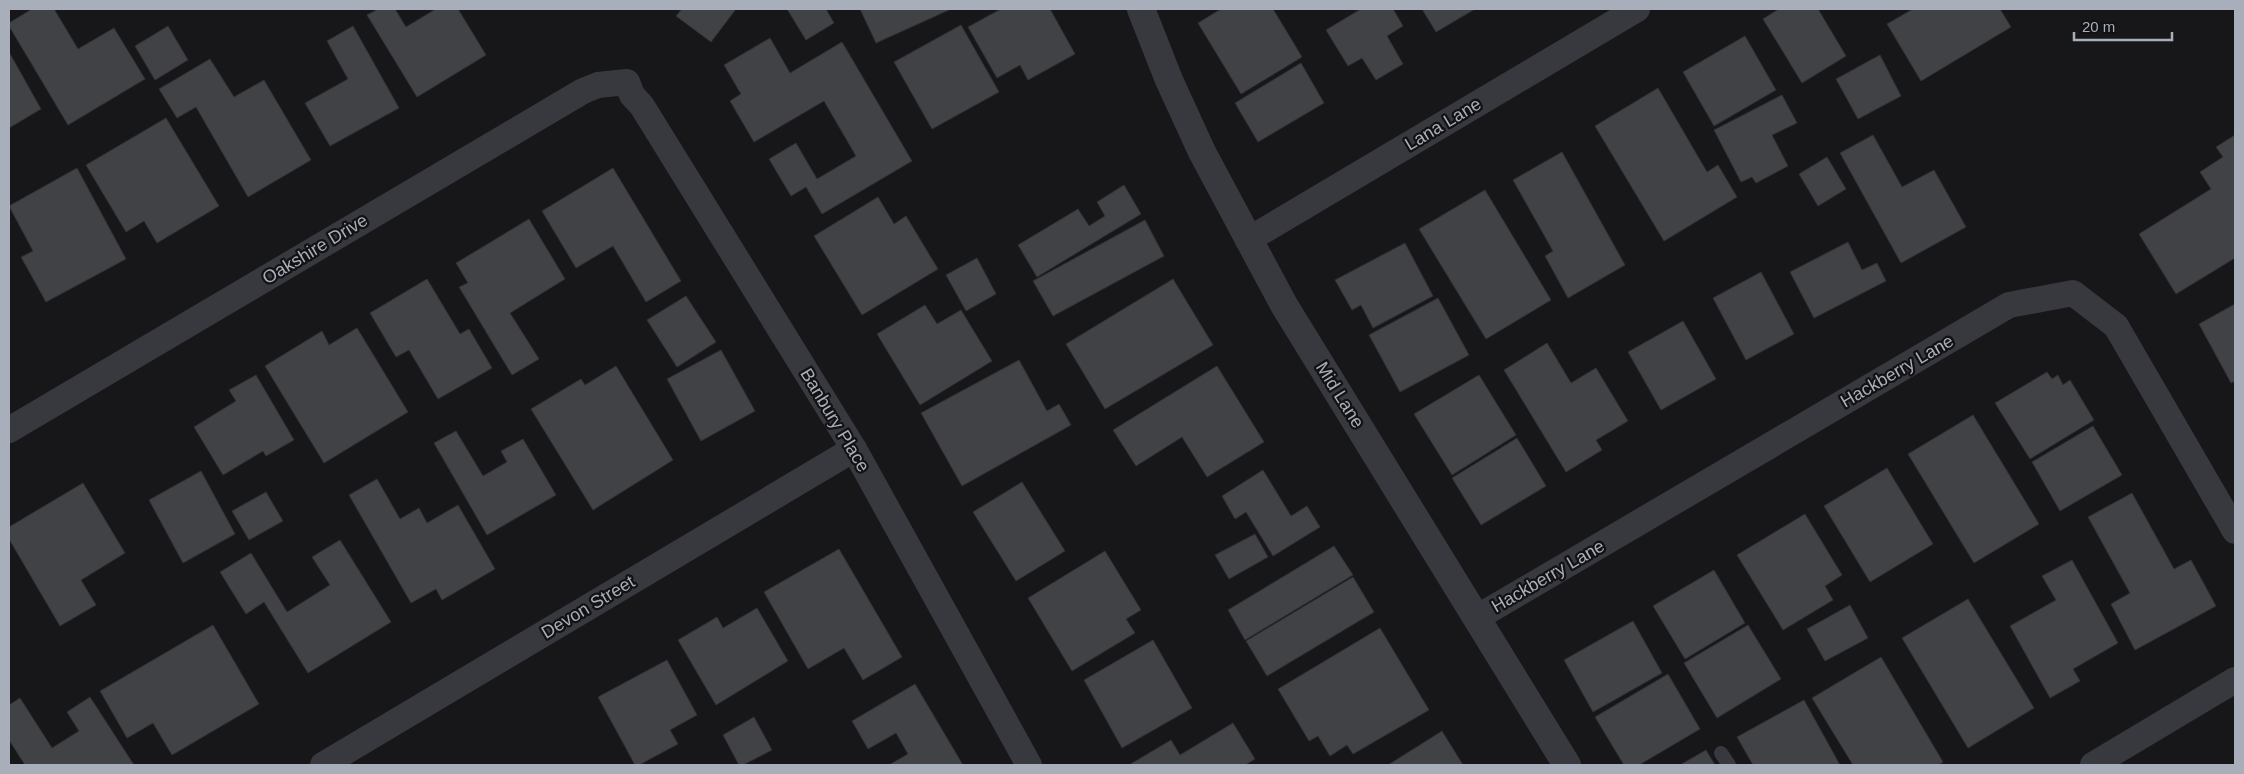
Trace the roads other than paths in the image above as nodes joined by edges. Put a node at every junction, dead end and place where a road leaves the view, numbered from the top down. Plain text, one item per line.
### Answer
1 (1141, 9) edge
2 (1638, 9) edge
3 (627, 82) joint
4 (1248, 240) junction
5 (9, 430) edge
6 (854, 449) junction
7 (2235, 531) edge
8 (1478, 617) junction
9 (2235, 680) edge
10 (1721, 753) dead end
11 (323, 765) edge
12 (1028, 765) edge
13 (1567, 765) edge
14 (1729, 765) edge
15 (2094, 765) edge

1 - 4 street, Mid Lane
2 - 4 street, Lana Lane
3 - 5 street, Oakshire Drive
3 - 6 street, Banbury Place
4 - 8 street, Mid Lane
6 - 11 street, Devon Street
6 - 12 street, Banbury Place
7 - 8 street, Hackberry Lane
8 - 13 street, Mid Lane
9 - 15 street
10 - 14 lane

